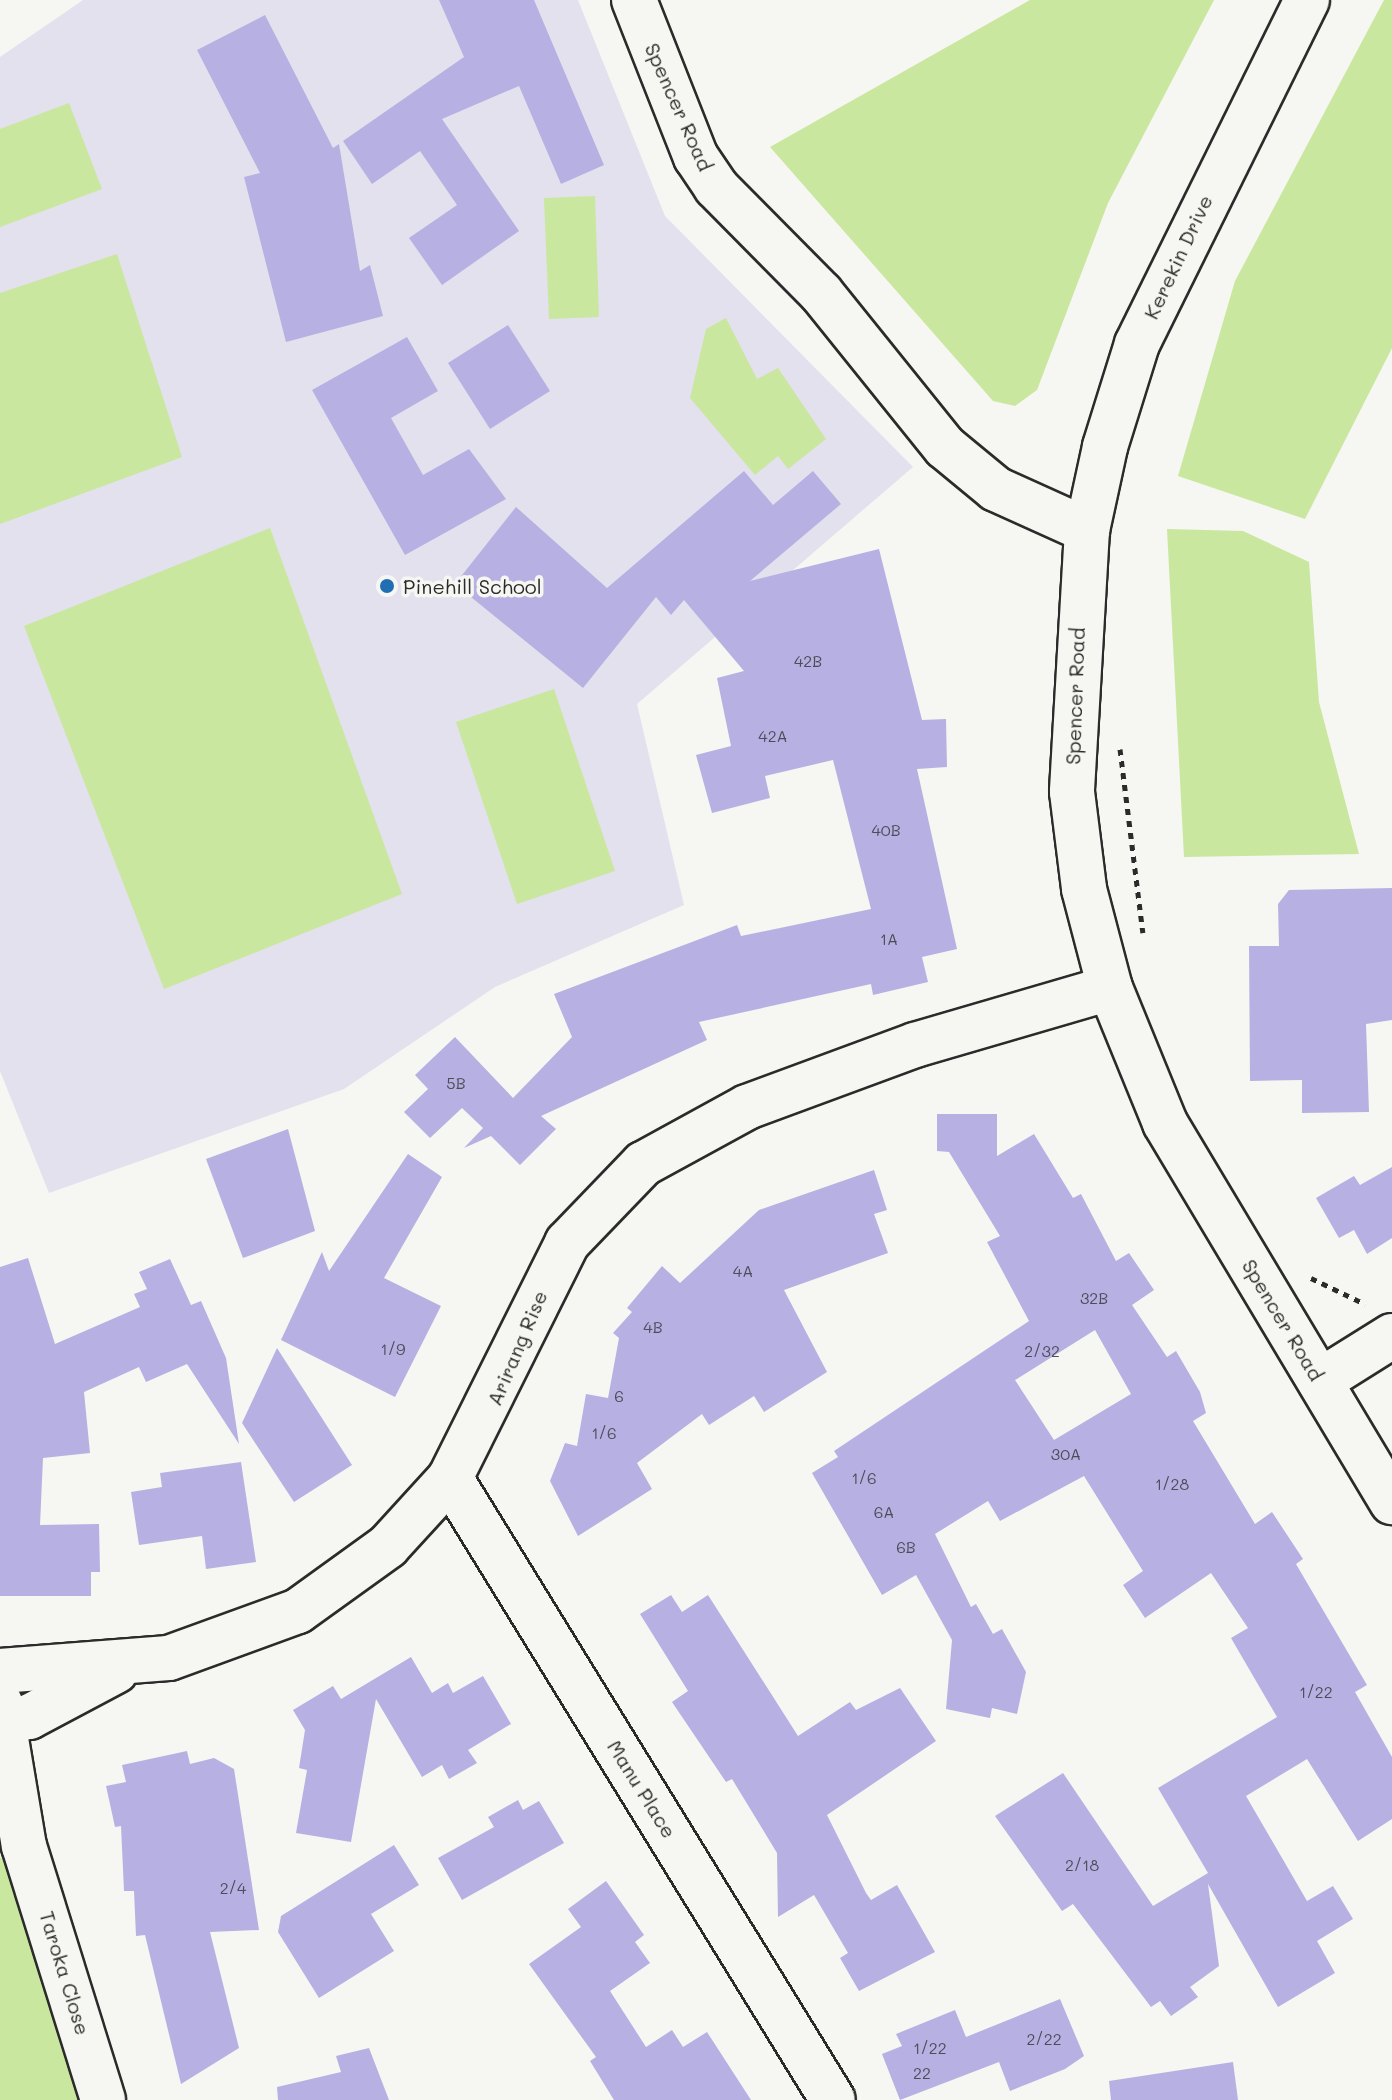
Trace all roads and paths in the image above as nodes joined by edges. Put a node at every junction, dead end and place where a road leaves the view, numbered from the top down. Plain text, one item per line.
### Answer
1 (634, 0) edge
2 (1307, 0) edge
3 (1087, 530) junction
4 (1119, 734) dead end
5 (1146, 950) dead end
6 (1110, 988) junction
7 (1302, 1267) dead end
8 (1385, 1320) edge
9 (1320, 1381) junction
10 (450, 1478) junction
11 (1392, 1502) edge
12 (3, 1695) edge
13 (12, 1843) edge
14 (103, 2100) edge
15 (833, 2100) edge

1 - 3 street, Spencer Road
2 - 3 street, Kerekin Drive
3 - 6 street, Spencer Road
4 - 5 path
6 - 9 street, Spencer Road
6 - 10 street, Arirang Rise
7 - 8 path
8 - 9 street
9 - 11 street, Spencer Road
10 - 12 street, Arirang Rise
10 - 15 street, Manu Place
12 - 13 street, Taroka Close
13 - 14 street, Taroka Close

